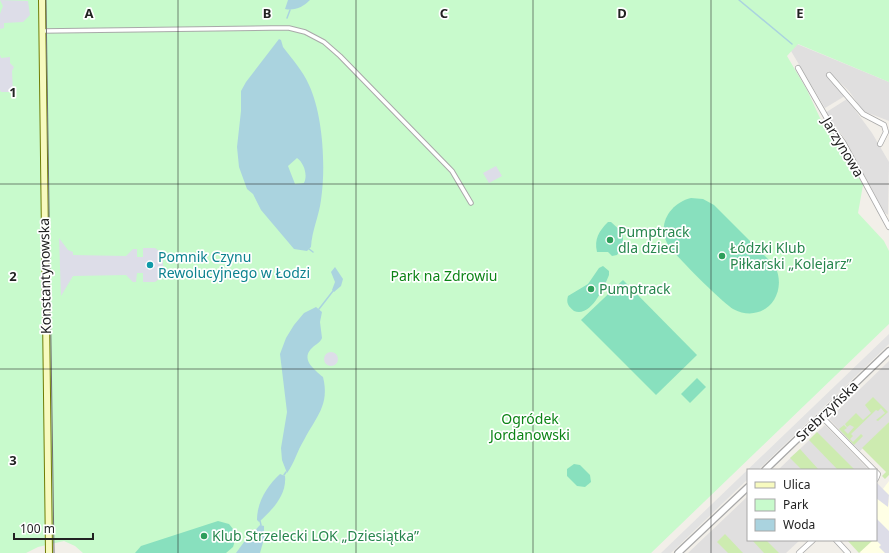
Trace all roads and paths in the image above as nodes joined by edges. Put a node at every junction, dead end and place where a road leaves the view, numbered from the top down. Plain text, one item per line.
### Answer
1 (42, 0) edge
2 (42, 31) junction
3 (798, 68) dead end
4 (829, 75) dead end
5 (880, 144) dead end
6 (471, 203) dead end
7 (888, 223) edge
8 (889, 351) edge
9 (821, 416) junction
10 (767, 469) edge
11 (871, 469) edge
12 (747, 488) edge
13 (811, 541) edge
14 (837, 541) edge
15 (49, 553) edge
16 (678, 553) edge
17 (799, 553) edge
18 (848, 553) edge

1 - 2 main road, Konstantynowska
2 - 6 street
2 - 15 main road, Konstantynowska
3 - 7 street, Jarzynowa
4 - 5 street
8 - 9 street, Srebrzyńska
9 - 10 street, Srebrzyńska
9 - 11 street
12 - 16 street
13 - 17 street
14 - 18 street

